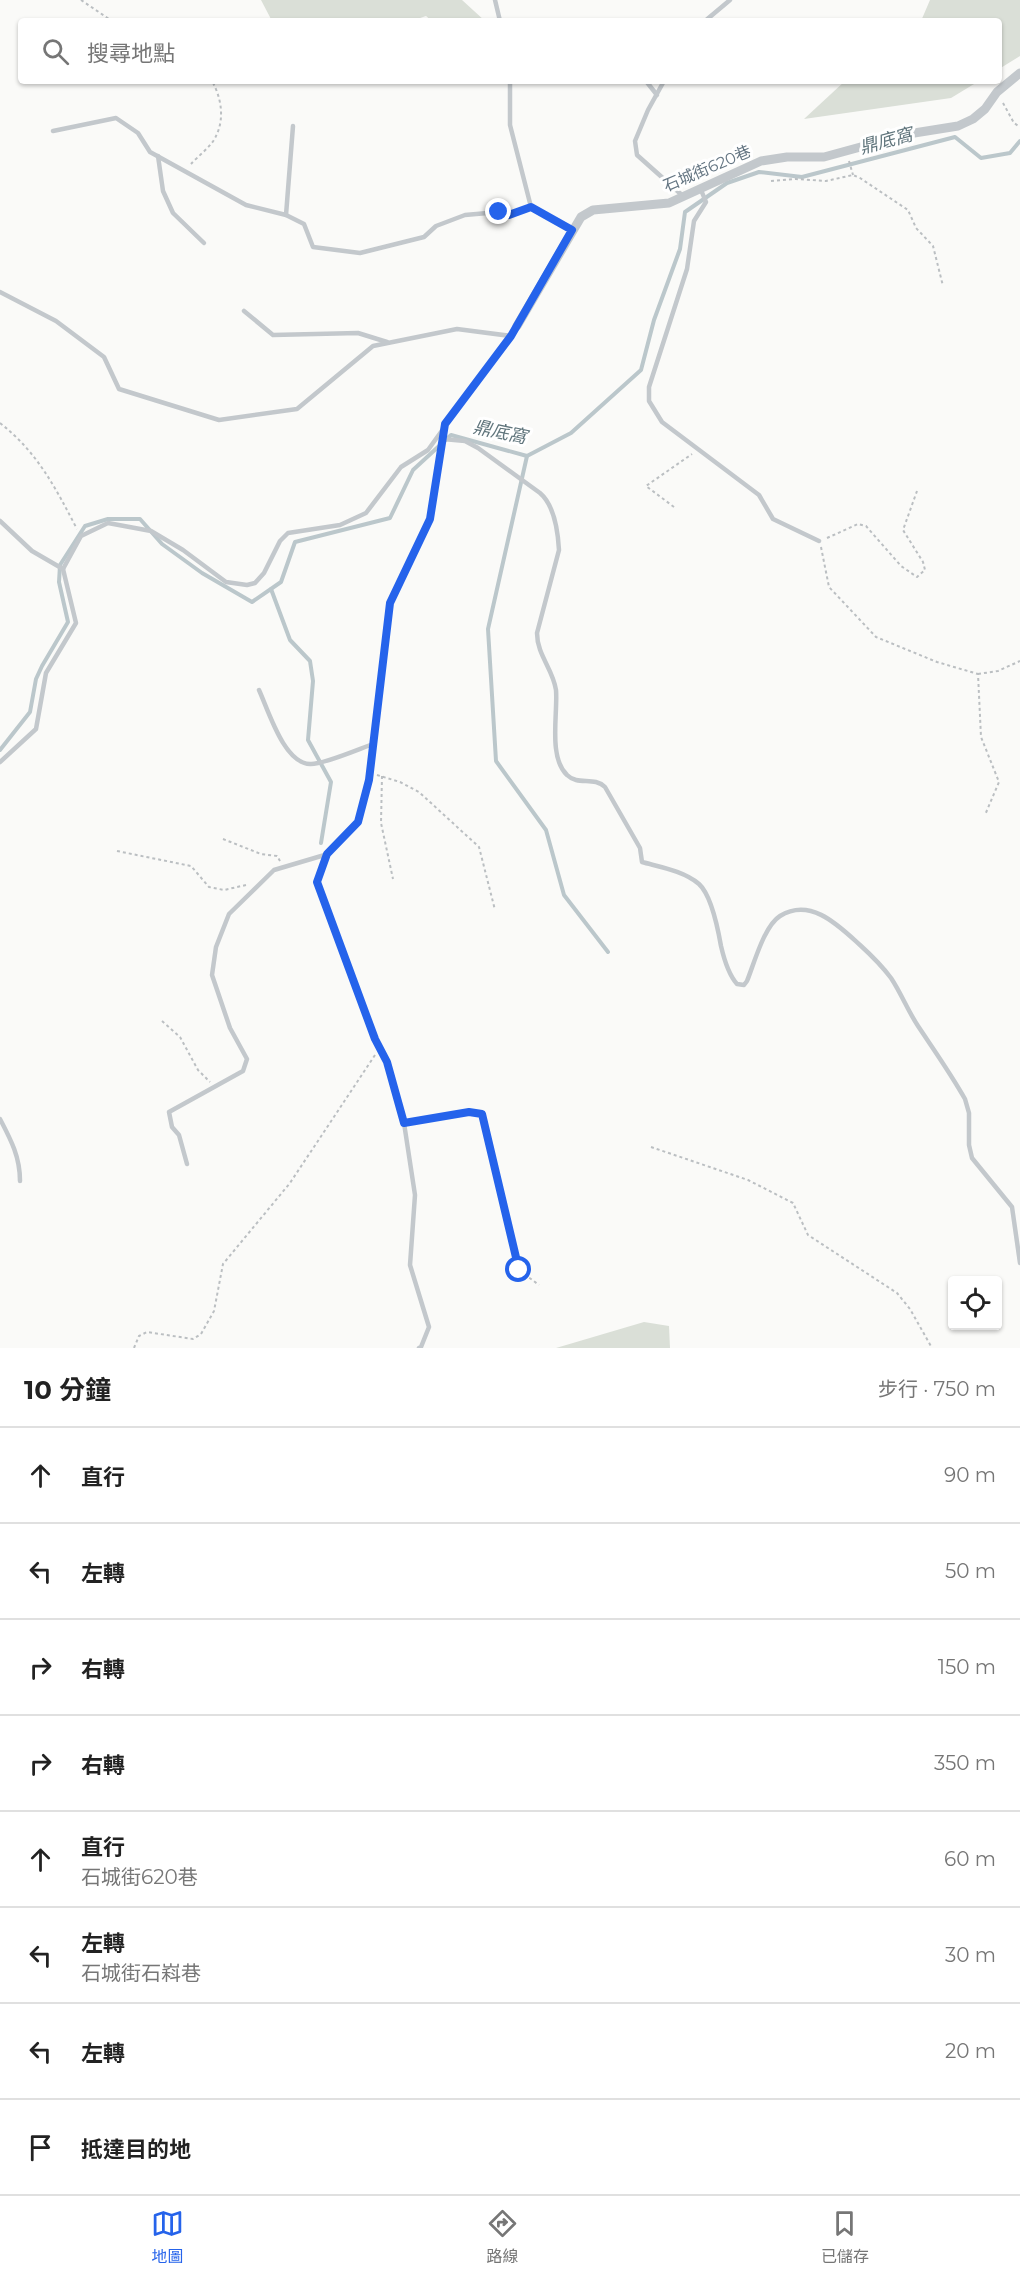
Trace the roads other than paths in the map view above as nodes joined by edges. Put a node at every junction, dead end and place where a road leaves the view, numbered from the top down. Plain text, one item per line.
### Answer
1 (495, 0) edge
2 (730, 0) edge
3 (499, 18) edge
4 (709, 18) edge
5 (1020, 74) edge
6 (510, 84) edge
7 (649, 84) edge
8 (662, 84) edge
9 (657, 94) junction
10 (293, 126) dead end
11 (53, 131) dead end
12 (158, 156) junction
13 (701, 190) junction
14 (683, 196) junction
15 (531, 207) junction
16 (286, 215) junction
17 (572, 230) junction
18 (204, 243) dead end
19 (0, 292) edge
20 (244, 311) dead end
21 (517, 326) joint
22 (511, 336) junction
23 (389, 342) junction
24 (445, 424) junction
25 (443, 439) junction
26 (0, 521) edge
27 (819, 541) road end
28 (63, 569) junction
29 (259, 690) dead end
30 (373, 744) junction
31 (0, 762) edge
32 (327, 854) junction
33 (0, 1119) edge
34 (187, 1164) dead end
35 (20, 1181) dead end
36 (1020, 1263) edge
37 (419, 1348) edge

1 - 3 lane
2 - 4 lane
5 - 13 street, 石城街620巷
6 - 15 lane
7 - 9 lane
8 - 9 lane
9 - 14 lane
10 - 16 lane
11 - 12 lane
12 - 16 lane
12 - 18 lane
13 - 14 street, 石城街620巷
13 - 27 lane
14 - 17 street, 石城街620巷
15 - 16 lane
15 - 17 lane
17 - 21 street, 石城街620巷
19 - 23 lane
20 - 23 lane
21 - 22 lane
22 - 23 lane
22 - 24 lane
24 - 25 lane
24 - 28 lane
25 - 30 lane
25 - 36 lane
26 - 28 lane
28 - 31 lane
29 - 30 lane
30 - 32 lane
32 - 34 lane
32 - 37 lane
33 - 35 lane

